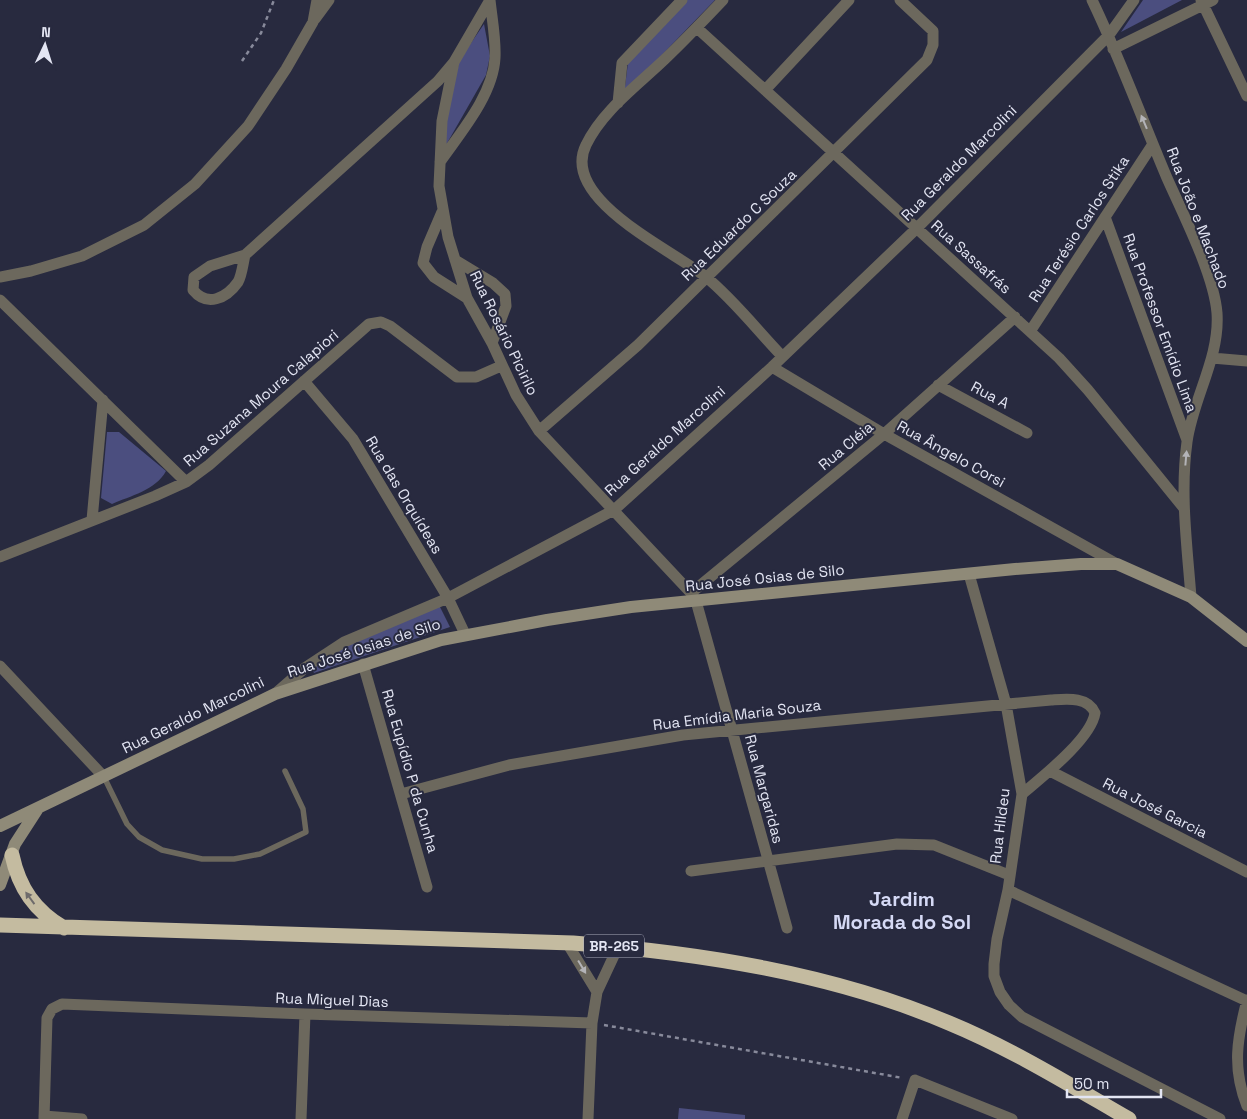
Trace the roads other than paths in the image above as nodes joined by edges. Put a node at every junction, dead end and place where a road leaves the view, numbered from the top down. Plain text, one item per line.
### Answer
1 (317, 0) edge
2 (329, 0) edge
3 (490, 0) edge
4 (682, 0) edge
5 (723, 0) edge
6 (849, 0) edge
7 (900, 0) edge
8 (1092, 0) edge
9 (1134, 0) edge
10 (1206, 2) edge
11 (313, 22) junction
12 (697, 28) junction
13 (1109, 35) junction
14 (1113, 49) junction
15 (454, 62) junction
16 (766, 89) junction
17 (1247, 96) edge
18 (618, 103) junction
19 (1153, 144) junction
20 (834, 152) junction
21 (440, 163) junction
22 (442, 212) junction
23 (1105, 217) junction
24 (916, 229) junction
25 (245, 255) junction
26 (454, 260) junction
27 (0, 277) edge
28 (707, 278) junction
29 (467, 298) junction
30 (0, 300) edge
31 (1015, 317) junction
32 (1031, 330) junction
33 (492, 343) junction
34 (782, 356) junction
35 (1212, 358) junction
36 (1247, 362) edge
37 (501, 366) junction
38 (772, 367) junction
39 (304, 380) junction
40 (938, 385) junction
41 (103, 400) junction
42 (541, 433) junction
43 (1027, 433) dead end
44 (884, 434) junction
45 (1187, 440) junction
46 (186, 482) junction
47 (1184, 507) junction
48 (614, 510) junction
49 (92, 520) junction
50 (0, 557) edge
51 (1117, 564) junction
52 (969, 574) junction
53 (693, 597) junction
54 (1191, 597) junction
55 (448, 598) junction
56 (465, 634) junction
57 (1247, 641) edge
58 (363, 664) junction
59 (0, 666) edge
60 (275, 694) junction
61 (1006, 704) junction
62 (732, 729) junction
63 (285, 771) dead end
64 (1050, 771) junction
65 (104, 777) junction
66 (402, 794) junction
67 (1022, 794) junction
68 (38, 809) junction
69 (0, 826) edge
70 (12, 855) junction
71 (768, 860) junction
72 (691, 871) dead end
73 (1247, 872) edge
74 (1009, 875) junction
75 (0, 885) edge
76 (427, 887) dead end
77 (1008, 890) junction
78 (0, 925) edge
79 (787, 928) dead end
80 (66, 929) junction
81 (567, 943) junction
82 (618, 947) junction
83 (597, 992) junction
84 (1247, 1001) edge
85 (305, 1014) junction
86 (592, 1023) junction
87 (1247, 1106) edge
88 (44, 1117) edge
89 (82, 1119) edge
90 (301, 1119) edge
91 (588, 1119) edge
92 (902, 1119) edge
93 (1012, 1119) edge
94 (1129, 1119) edge
95 (1220, 1119) edge

1 - 11 street
2 - 11 street
3 - 15 street
3 - 21 street
4 - 18 street
5 - 12 street
6 - 16 street
7 - 20 street, Rua Eduardo C Souza
8 - 13 street, Rua João e Machado
9 - 13 street, Rua Geraldo Marcolini
10 - 14 street
10 - 17 street
11 - 27 street
12 - 16 street, Rua Sassafrás
12 - 18 street
13 - 14 street, Rua João e Machado
13 - 24 street, Rua Geraldo Marcolini
19 -> 14 street, Rua João e Machado
15 - 21 street, Rua Rosário Picirilo
15 - 25 street
16 - 20 street, Rua Sassafrás
18 - 28 street
19 - 23 street, Rua Terésio Carlos Stika
19 - 35 street, Rua João e Machado
20 - 24 street, Rua Sassafrás
20 - 28 street, Rua Eduardo C Souza
21 - 22 street, Rua Rosário Picirilo
22 - 26 street, Rua Rosário Picirilo
22 - 29 street
23 - 32 street, Rua Terésio Carlos Stika
23 - 45 street, Rua Professor Emídio Lima
24 - 31 street, Rua Sassafrás
24 - 34 street, Rua Geraldo Marcolini
25 - 25 street
26 - 29 street, Rua Rosário Picirilo
26 - 33 street
28 - 34 street
28 - 42 street, Rua Eduardo C Souza
29 - 33 street, Rua Rosário Picirilo
30 - 41 street, Rua Suzana Moura Calapiori
31 - 32 street, Rua Sassafrás
31 - 40 street, Rua Cléia
32 - 47 street, Rua Sassafrás
33 - 37 street, Rua Rosário Picirilo
34 - 38 street, Rua Geraldo Marcolini
35 - 36 street
35 - 45 street, Rua João e Machado
37 - 39 street, Rua Suzana Moura Calapiori
37 - 42 street, Rua Rosário Picirilo
38 - 44 street, Rua Ângelo Corsi
38 - 48 street, Rua Geraldo Marcolini
39 - 46 street, Rua Suzana Moura Calapiori
39 - 55 street, Rua das Orquídeas
40 - 43 street, Rua A
40 - 44 street, Rua Cléia
41 - 46 street, Rua Suzana Moura Calapiori
41 - 49 street
42 - 48 street, Rua Rosário Picirilo
44 - 51 street, Rua Ângelo Corsi
44 - 53 street, Rua Cléia
47 -> 45 street, Rua João e Machado
46 - 49 street
47 - 54 street, Rua João e Machado
48 - 53 street, Rua Rosário Picirilo
48 - 55 street, Rua Geraldo Marcolini
49 - 50 street
51 - 52 street, Rua José Osias de Silo
51 - 54 street, Rua José Osias de Silo
52 - 53 street, Rua José Osias de Silo
52 - 61 street, Rua Hildeu
53 - 56 street, Rua José Osias de Silo
53 - 62 street, Rua Margaridas
54 - 57 street, Rua José Osias de Silo
55 - 56 street, Rua das Orquídeas
55 - 60 street, Rua Geraldo Marcolini
56 - 58 street, Rua José Osias de Silo
58 - 60 street, Rua José Osias de Silo
58 - 66 street, Rua Eupídio P da Cunha
59 - 65 street
60 - 65 street, Rua Geraldo Marcolini
61 - 62 street, Rua Emídia Maria Souza
61 - 64 street, Rua Emídia Maria Souza
61 - 67 street, Rua Hildeu
62 - 66 street, Rua Emídia Maria Souza
62 - 71 street, Rua Margaridas
63 - 65 lane
64 - 67 street
64 - 73 street, Rua José Garcia
65 - 68 street, Rua Geraldo Marcolini
66 - 76 street, Rua Eupídio P da Cunha
67 - 74 street, Rua Hildeu
68 - 69 street, Rua Geraldo Marcolini
68 - 70 street, Rua Geraldo Marcolini
70 - 75 street, Rua Geraldo Marcolini
80 -> 70 highway
71 - 72 street
71 - 74 street
71 - 79 street, Rua Margaridas
74 - 77 street, Rua Hildeu
77 - 84 street
77 - 95 street, Rua Hildeu
78 - 80 highway, BR-265
80 - 81 highway, BR-265
81 - 82 highway, BR-265
81 -> 83 street
82 - 83 street
82 - 94 highway, BR-265
83 - 86 street
84 - 87 street
85 - 86 street, Rua Miguel Dias
85 - 88 street, Rua Miguel Dias
85 - 90 street
86 - 91 street
88 - 89 street
92 - 93 street

